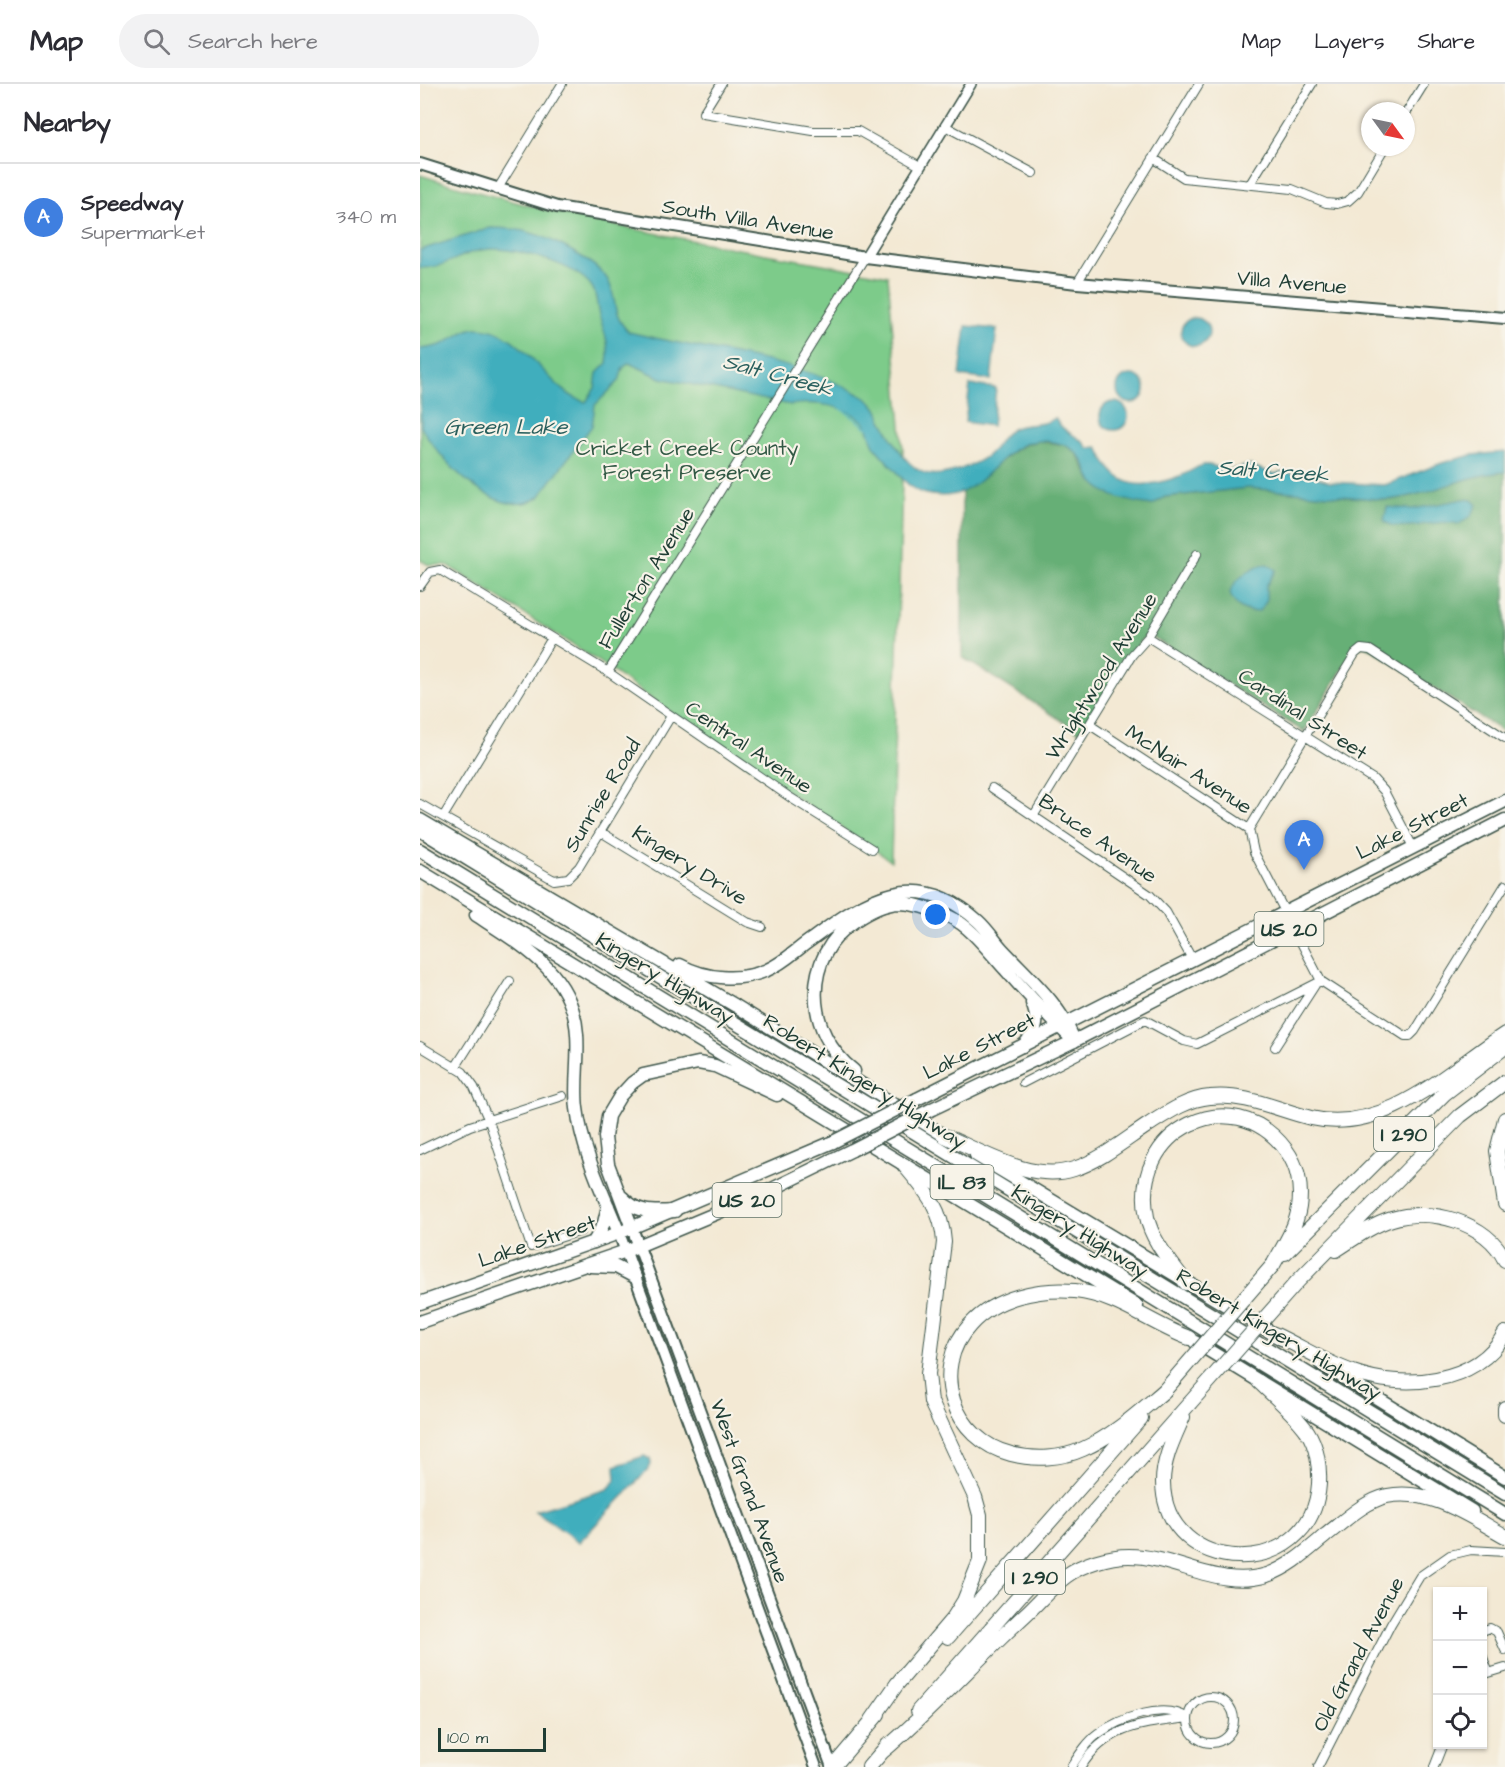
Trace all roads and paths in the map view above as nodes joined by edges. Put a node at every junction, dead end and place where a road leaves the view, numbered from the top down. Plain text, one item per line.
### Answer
1 (562, 84) edge
2 (721, 84) edge
3 (972, 84) edge
4 (1199, 84) edge
5 (1312, 84) edge
6 (1424, 84) edge
7 (1413, 102) edge
8 (945, 126) junction
9 (1380, 156) edge
10 (1153, 158) junction
11 (420, 164) edge
12 (920, 166) junction
13 (1034, 173) dead end
14 (1250, 184) junction
15 (497, 190) junction
16 (865, 257) junction
17 (1077, 283) junction
18 (1505, 318) edge
19 (1197, 554) dead end
20 (420, 586) edge
21 (1148, 637) junction
22 (552, 638) junction
23 (608, 672) junction
24 (671, 716) junction
25 (1090, 725) junction
26 (1305, 736) junction
27 (1505, 738) edge
28 (992, 788) dead end
29 (1505, 801) edge
30 (420, 804) edge
31 (1034, 815) junction
32 (443, 818) junction
33 (420, 820) edge
34 (1505, 820) edge
35 (1249, 829) junction
36 (420, 830) edge
37 (601, 832) junction
38 (1413, 847) junction
39 (872, 849) dead end
40 (420, 850) edge
41 (420, 871) edge
42 (534, 885) junction
43 (1505, 885) edge
44 (1284, 911) junction
45 (762, 927) dead end
46 (1293, 927) junction
47 (1192, 959) junction
48 (510, 981) dead end
49 (1318, 982) junction
50 (1029, 996) junction
51 (1064, 1025) junction
52 (1505, 1034) edge
53 (1074, 1041) junction
54 (420, 1046) edge
55 (1023, 1046) junction
56 (1275, 1047) dead end
57 (1505, 1047) edge
58 (455, 1068) junction
59 (1505, 1082) edge
60 (1023, 1083) dead end
61 (563, 1096) dead end
62 (887, 1098) junction
63 (1505, 1119) edge
64 (489, 1120) junction
65 (832, 1121) junction
66 (945, 1136) junction
67 (420, 1150) edge
68 (904, 1165) junction
69 (621, 1196) junction
70 (1505, 1204) edge
71 (608, 1206) junction
72 (675, 1211) junction
73 (632, 1228) junction
74 (581, 1231) dead end
75 (620, 1233) junction
76 (594, 1242) junction
77 (639, 1246) junction
78 (626, 1251) junction
79 (1505, 1260) edge
80 (583, 1265) junction
81 (1274, 1265) junction
82 (1311, 1266) junction
83 (635, 1277) junction
84 (1186, 1283) junction
85 (420, 1303) edge
86 (420, 1322) edge
87 (1505, 1333) edge
88 (1274, 1334) junction
89 (1189, 1338) junction
90 (1259, 1382) junction
91 (1164, 1391) junction
92 (1189, 1404) junction
93 (1505, 1407) edge
94 (1505, 1415) edge
95 (1505, 1477) edge
96 (1505, 1494) edge
97 (1505, 1514) edge
98 (1505, 1530) edge
99 (1505, 1536) edge
100 (1505, 1552) edge
101 (1487, 1629) edge
102 (1505, 1650) edge
103 (1505, 1668) edge
104 (1487, 1672) edge
105 (1188, 1718) junction
106 (872, 1720) junction
107 (1441, 1749) edge
108 (882, 1752) junction
109 (816, 1767) edge
110 (832, 1767) edge
111 (869, 1767) edge
112 (1071, 1767) edge
113 (1082, 1767) edge
114 (1318, 1767) edge
115 (1434, 1767) edge

1 - 15 street
2 - 12 street
3 - 8 street
4 - 10 street
5 - 14 street
6 - 7 street
8 - 12 street
8 - 13 street
9 - 14 street
10 - 14 street
10 - 17 street
11 - 15 main road, South Villa Avenue
12 - 16 street
15 - 16 main road, South Villa Avenue
16 - 17 main road, South Villa Avenue
16 - 23 street, Fullerton Avenue
17 - 18 main road, Villa Avenue
19 - 21 street, Wrightwood Avenue
20 - 22 street, Central Avenue
21 - 25 street, Wrightwood Avenue
21 - 26 street, Cardinal Street
22 - 23 street, Central Avenue
22 - 32 street
23 - 24 street, Central Avenue
24 - 37 street, Sunrise Road
24 - 39 street, Central Avenue
25 - 31 street, Wrightwood Avenue
25 - 35 street, McNair Avenue
26 - 27 street
26 - 35 street
26 - 38 street, Cardinal Street
28 - 31 street, Bruce Avenue
29 - 38 main road, Lake Street / US 20
30 - 32 street
31 - 47 street, Bruce Avenue
32 - 37 street, Sunrise Road
33 - 42 main road
34 - 46 main road, Lake Street / US 20
35 - 44 street, McNair Avenue
36 - 96 main road, Robert Kingery Highway / IL 83
37 - 45 street, Kingery Drive
38 - 44 main road, Lake Street / US 20
40 - 97 main road, Kingery Highway / IL 83
41 - 65 main road
41 - 71 main road
42 - 51 main road
42 - 62 main road
43 - 49 street
44 - 46 street, McNair Avenue
44 - 47 main road, Lake Street / US 20
46 - 49 street, McNair Avenue
46 - 53 main road, Lake Street / US 20
47 - 51 main road, Lake Street / US 20
48 - 58 street
49 - 56 street
49 - 60 street
50 - 51 main road
50 - 55 main road
50 - 62 main road
51 - 53 main road
51 - 55 main road, Lake Street / US 20
52 - 66 highway
53 - 77 main road, Lake Street / US 20, bridge
54 - 58 street
55 - 72 main road, Lake Street / US 20, bridge
57 - 81 highway, I 290
58 - 64 street
59 - 82 highway, I 290
61 - 64 street
62 - 66 main road
63 - 70 highway
64 - 67 street
64 - 74 street
65 - 68 main road
65 - 69 main road
66 - 84 main road
68 - 89 main road
68 - 106 highway
69 - 72 main road, US 20
69 - 73 main road
71 - 75 main road
71 - 76 main road
72 - 73 main road, Lake Street / US 20
73 - 75 main road, Lake Street / US 20
73 - 77 main road, West Grand Avenue
75 - 76 main road, Lake Street / US 20
75 - 78 main road, West Grand Avenue
76 - 85 main road, Lake Street / US 20
77 - 78 main road, Lake Street / US 20
77 - 110 main road, West Grand Avenue
78 - 80 main road, Lake Street / US 20
78 - 83 main road, West Grand Avenue
79 - 82 highway
80 - 83 main road
80 - 86 main road, Lake Street / US 20
81 - 84 highway
81 - 91 highway, I 290, bridge
82 - 92 highway, I 290, bridge
83 - 109 main road, West Grand Avenue
84 - 88 main road
87 - 88 highway
88 - 95 main road
89 - 90 main road
89 - 91 highway
90 - 92 highway
90 - 98 main road
91 - 106 highway, I 290
92 - 108 highway, I 290
93 - 94 highway
99 - 108 highway
100 - 114 street, Old Grand Avenue
101 - 102 street
103 - 104 street
105 - 105 street
105 - 112 street
105 - 113 street
106 - 110 highway, I 290
107 - 115 street
108 - 111 highway, I 290

